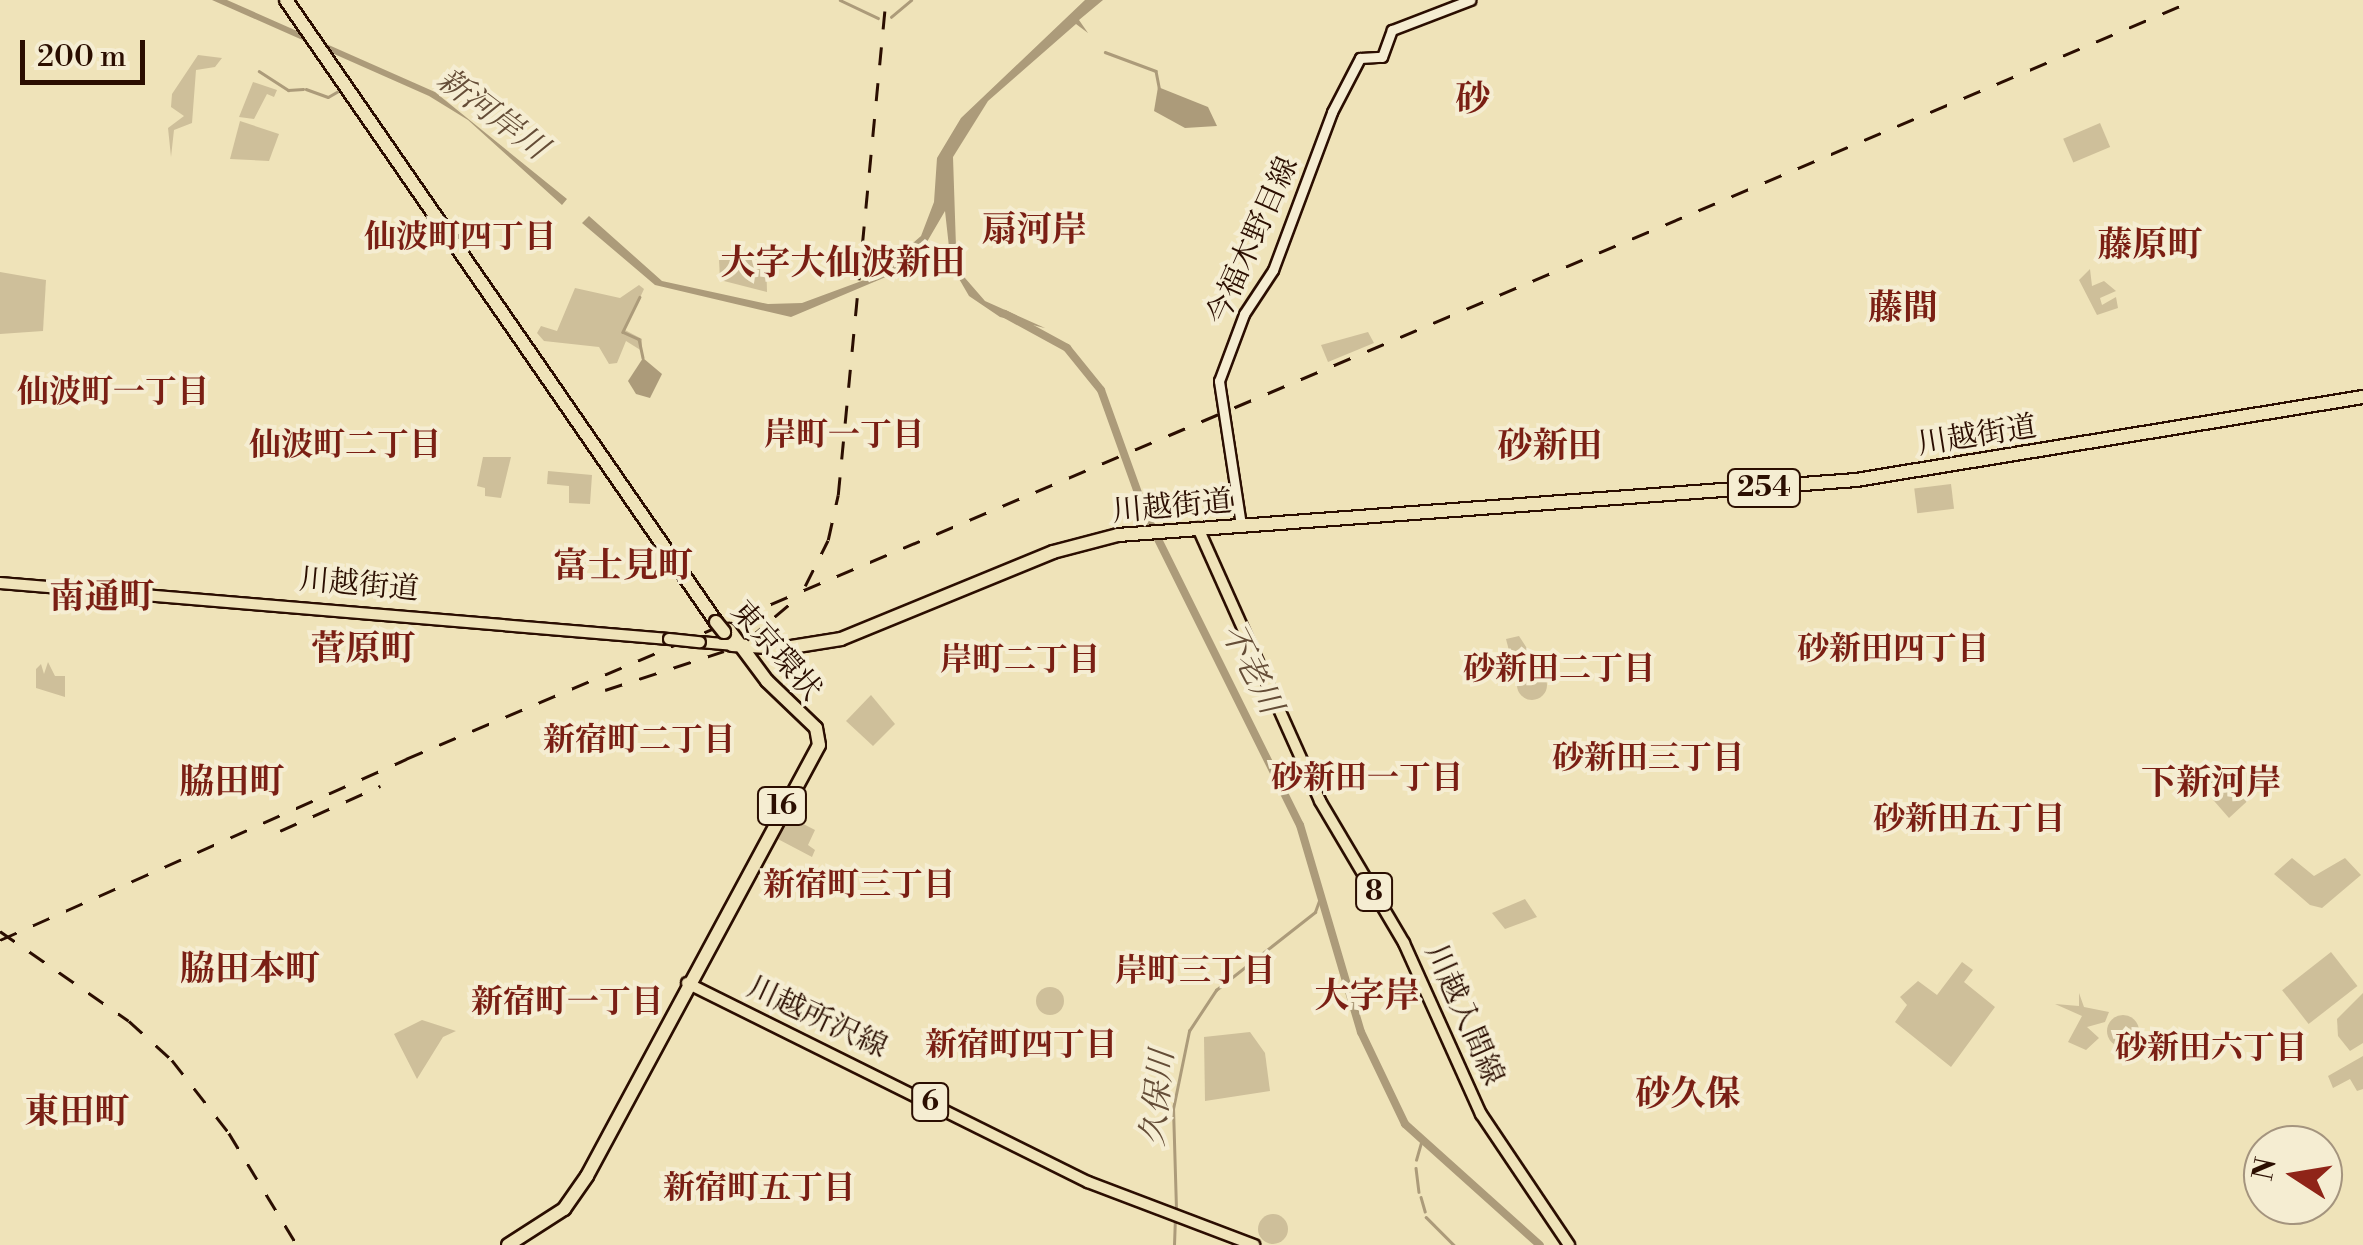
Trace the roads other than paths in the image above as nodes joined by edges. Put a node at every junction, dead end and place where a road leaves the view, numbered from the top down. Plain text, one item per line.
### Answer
1 (289, 0) edge
2 (1470, 0) edge
3 (2363, 397) edge
4 (1241, 525) junction
5 (1198, 528) junction
6 (0, 584) edge
7 (736, 645) junction
8 (758, 648) junction
9 (750, 661) junction
10 (688, 984) junction
11 (498, 1245) edge
12 (508, 1245) edge
13 (1254, 1245) edge
14 (1569, 1245) edge

1 - 7 highway, 東京環状 / 16
2 - 4 main road, 今福木野目線
3 - 4 highway, 川越街道 / 254
4 - 5 highway, 川越街道 / 254
5 - 8 highway, 川越街道 / 254
5 - 14 main road, 川越入間線 / 8
6 - 7 main road, 川越街道, bridge
7 - 8 highway, 川越街道 / 254
7 - 9 highway, 東京環状 / 16
7 - 10 highway, 東京環状 / 16
8 - 9 highway
9 - 10 highway, 東京環状 / 16
10 - 11 highway, 東京環状 / 16
10 - 12 highway, 東京環状 / 16
10 - 13 main road, 川越所沢線 / 6

